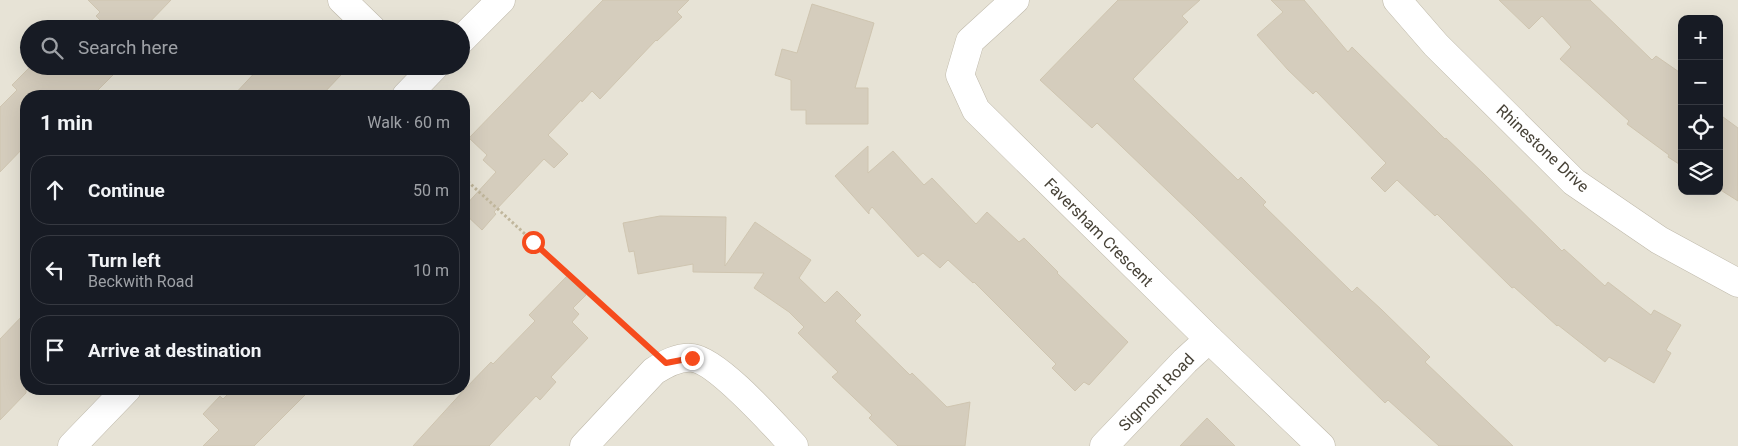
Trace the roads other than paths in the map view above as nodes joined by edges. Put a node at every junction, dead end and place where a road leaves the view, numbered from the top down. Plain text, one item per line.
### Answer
1 (342, 0) edge
2 (501, 0) edge
3 (1015, 0) edge
4 (1397, 0) edge
5 (363, 20) edge
6 (470, 31) edge
7 (1738, 283) edge
8 (1209, 339) junction
9 (121, 395) edge
10 (72, 446) edge
11 (584, 446) edge
12 (794, 446) edge
13 (1104, 446) edge
14 (1321, 446) edge

1 - 5 street
2 - 6 street
3 - 8 street, Faversham Crescent
4 - 7 street, Rhinestone Drive
8 - 13 street, Sigmont Road
8 - 14 street, Faversham Crescent
9 - 10 street
11 - 12 street

